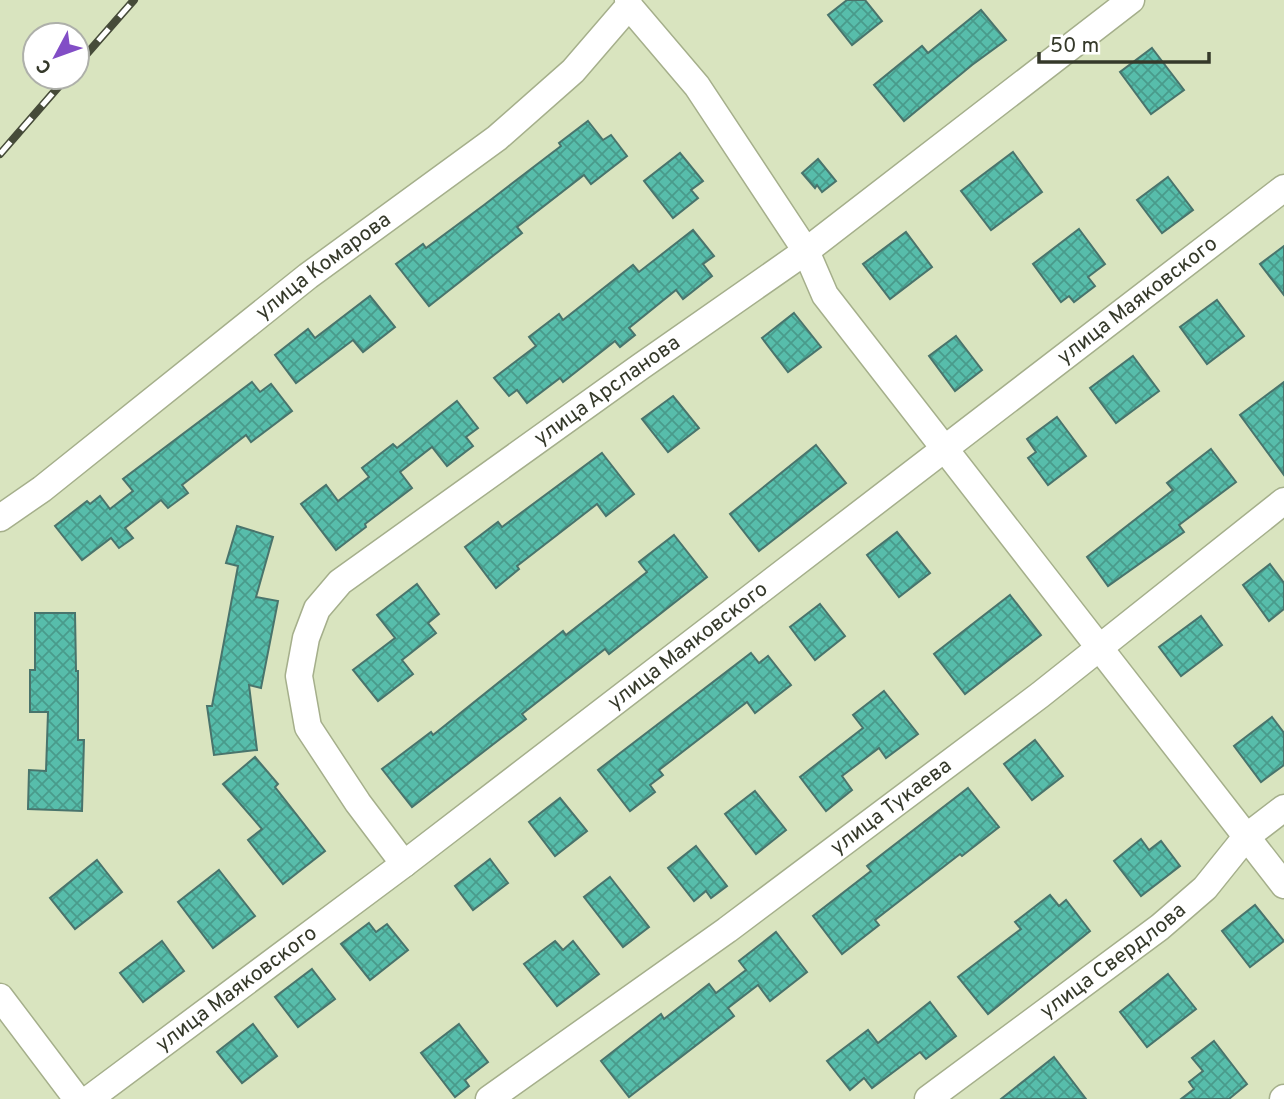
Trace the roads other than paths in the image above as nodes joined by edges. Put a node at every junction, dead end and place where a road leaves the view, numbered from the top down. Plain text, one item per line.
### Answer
1 (1131, 0) edge
2 (628, 3) edge
3 (1284, 188) edge
4 (806, 251) junction
5 (944, 450) junction
6 (1284, 501) edge
7 (0, 517) edge
8 (1100, 647) junction
9 (1284, 808) edge
10 (1246, 837) junction
11 (404, 864) junction
12 (1284, 885) edge
13 (0, 997) edge
14 (77, 1099) edge
15 (89, 1099) edge
16 (489, 1099) edge
17 (928, 1099) edge

1 - 4 street, улица Арсланова
2 - 4 street
2 - 7 street, улица Комарова
3 - 5 street, улица Маяковского
4 - 5 street
4 - 11 street, улица Арсланова
5 - 8 street
5 - 11 street, улица Маяковского
6 - 8 street, улица Тукаева
8 - 10 street
8 - 16 street, улица Тукаева
9 - 10 street, улица Свердлова
10 - 12 street
10 - 17 street, улица Свердлова
11 - 15 street, улица Маяковского
13 - 14 street

